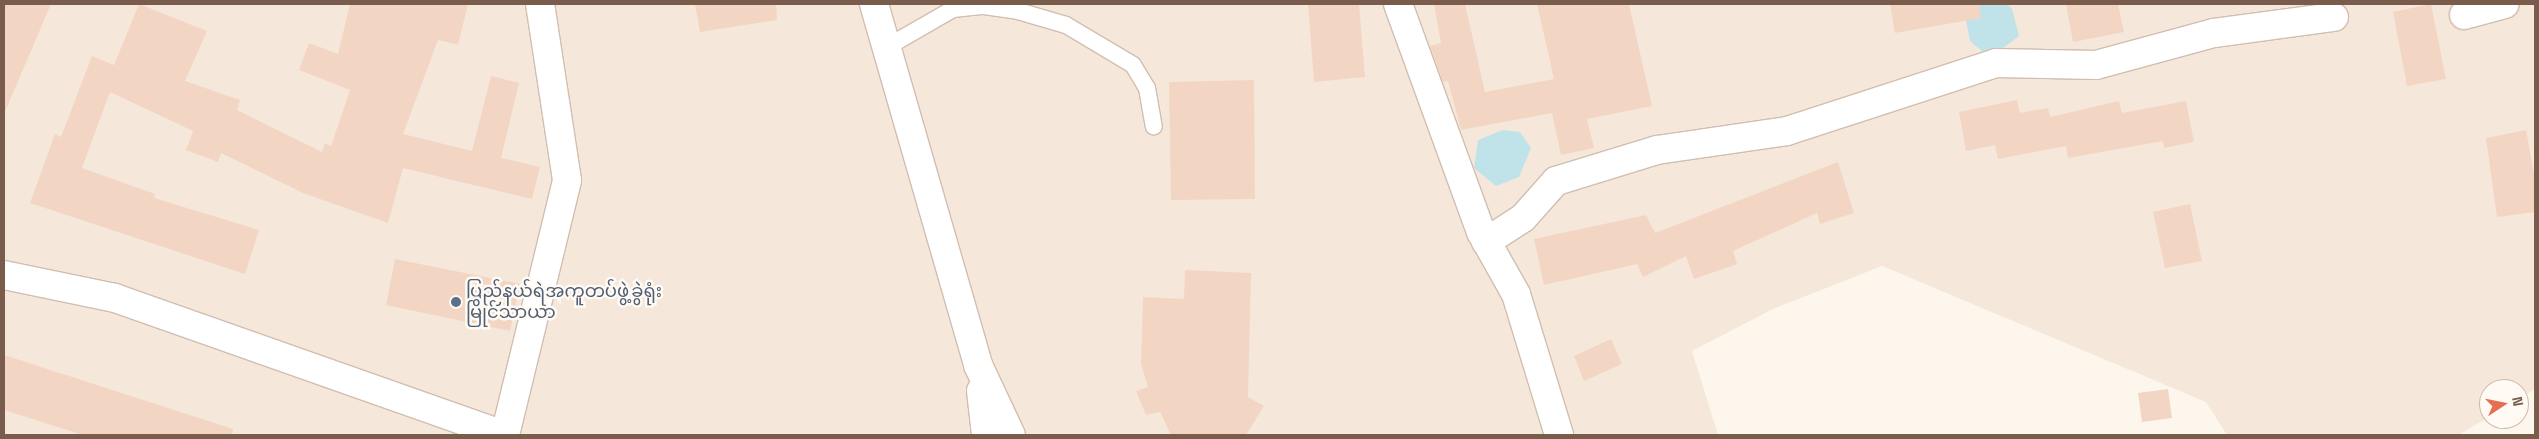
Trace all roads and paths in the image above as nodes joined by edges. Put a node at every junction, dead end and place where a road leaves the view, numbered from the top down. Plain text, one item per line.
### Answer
1 (540, 4) edge
2 (874, 4) edge
3 (1398, 4) edge
4 (2505, 4) edge
5 (953, 6) edge
6 (2464, 15) dead end
7 (2334, 17) dead end
8 (887, 48) junction
9 (1154, 126) dead end
10 (1486, 242) junction
11 (4, 275) edge
12 (978, 365) junction
13 (505, 435) edge
14 (986, 435) edge
15 (1011, 435) edge
16 (1559, 435) edge

1 - 13 street
2 - 8 street
3 - 10 street
4 - 6 street
5 - 8 lane
5 - 9 lane
7 - 10 street
8 - 12 street
10 - 16 street
11 - 13 street
12 - 14 street
12 - 15 street

